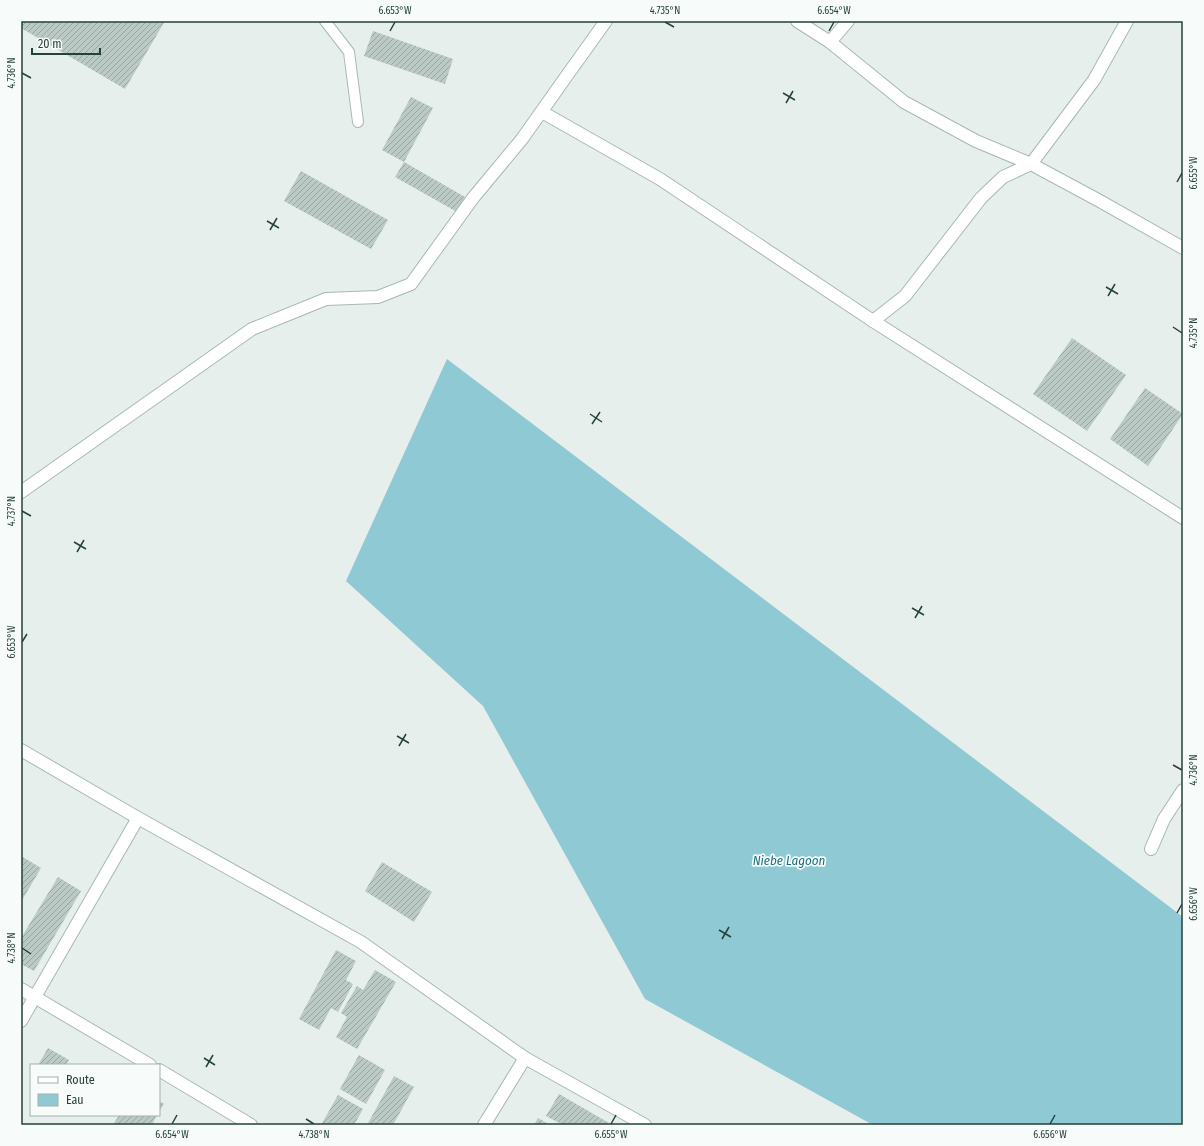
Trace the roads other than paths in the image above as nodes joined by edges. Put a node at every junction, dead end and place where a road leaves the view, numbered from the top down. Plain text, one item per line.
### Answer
1 (325, 21) edge
2 (606, 21) edge
3 (797, 21) edge
4 (848, 21) edge
5 (1127, 21) edge
6 (830, 42) junction
7 (542, 112) junction
8 (358, 122) dead end
9 (1031, 164) junction
10 (1183, 248) edge
11 (873, 321) junction
12 (21, 492) edge
13 (1183, 518) edge
14 (21, 750) edge
15 (1183, 790) edge
16 (138, 818) junction
17 (1151, 849) dead end
18 (21, 989) edge
19 (34, 997) junction
20 (21, 1021) edge
21 (525, 1058) junction
22 (148, 1064) edge
23 (160, 1071) edge
24 (251, 1125) edge
25 (484, 1125) edge
26 (645, 1125) edge

1 - 8 lane
2 - 7 street
3 - 6 street
4 - 6 street
5 - 9 street
6 - 9 street
7 - 11 street
7 - 12 street
9 - 10 street
9 - 11 street
11 - 13 street
14 - 16 street
15 - 17 street
16 - 19 street
16 - 21 street
18 - 19 street
19 - 20 street
19 - 22 street
21 - 25 street
21 - 26 street
23 - 24 street

